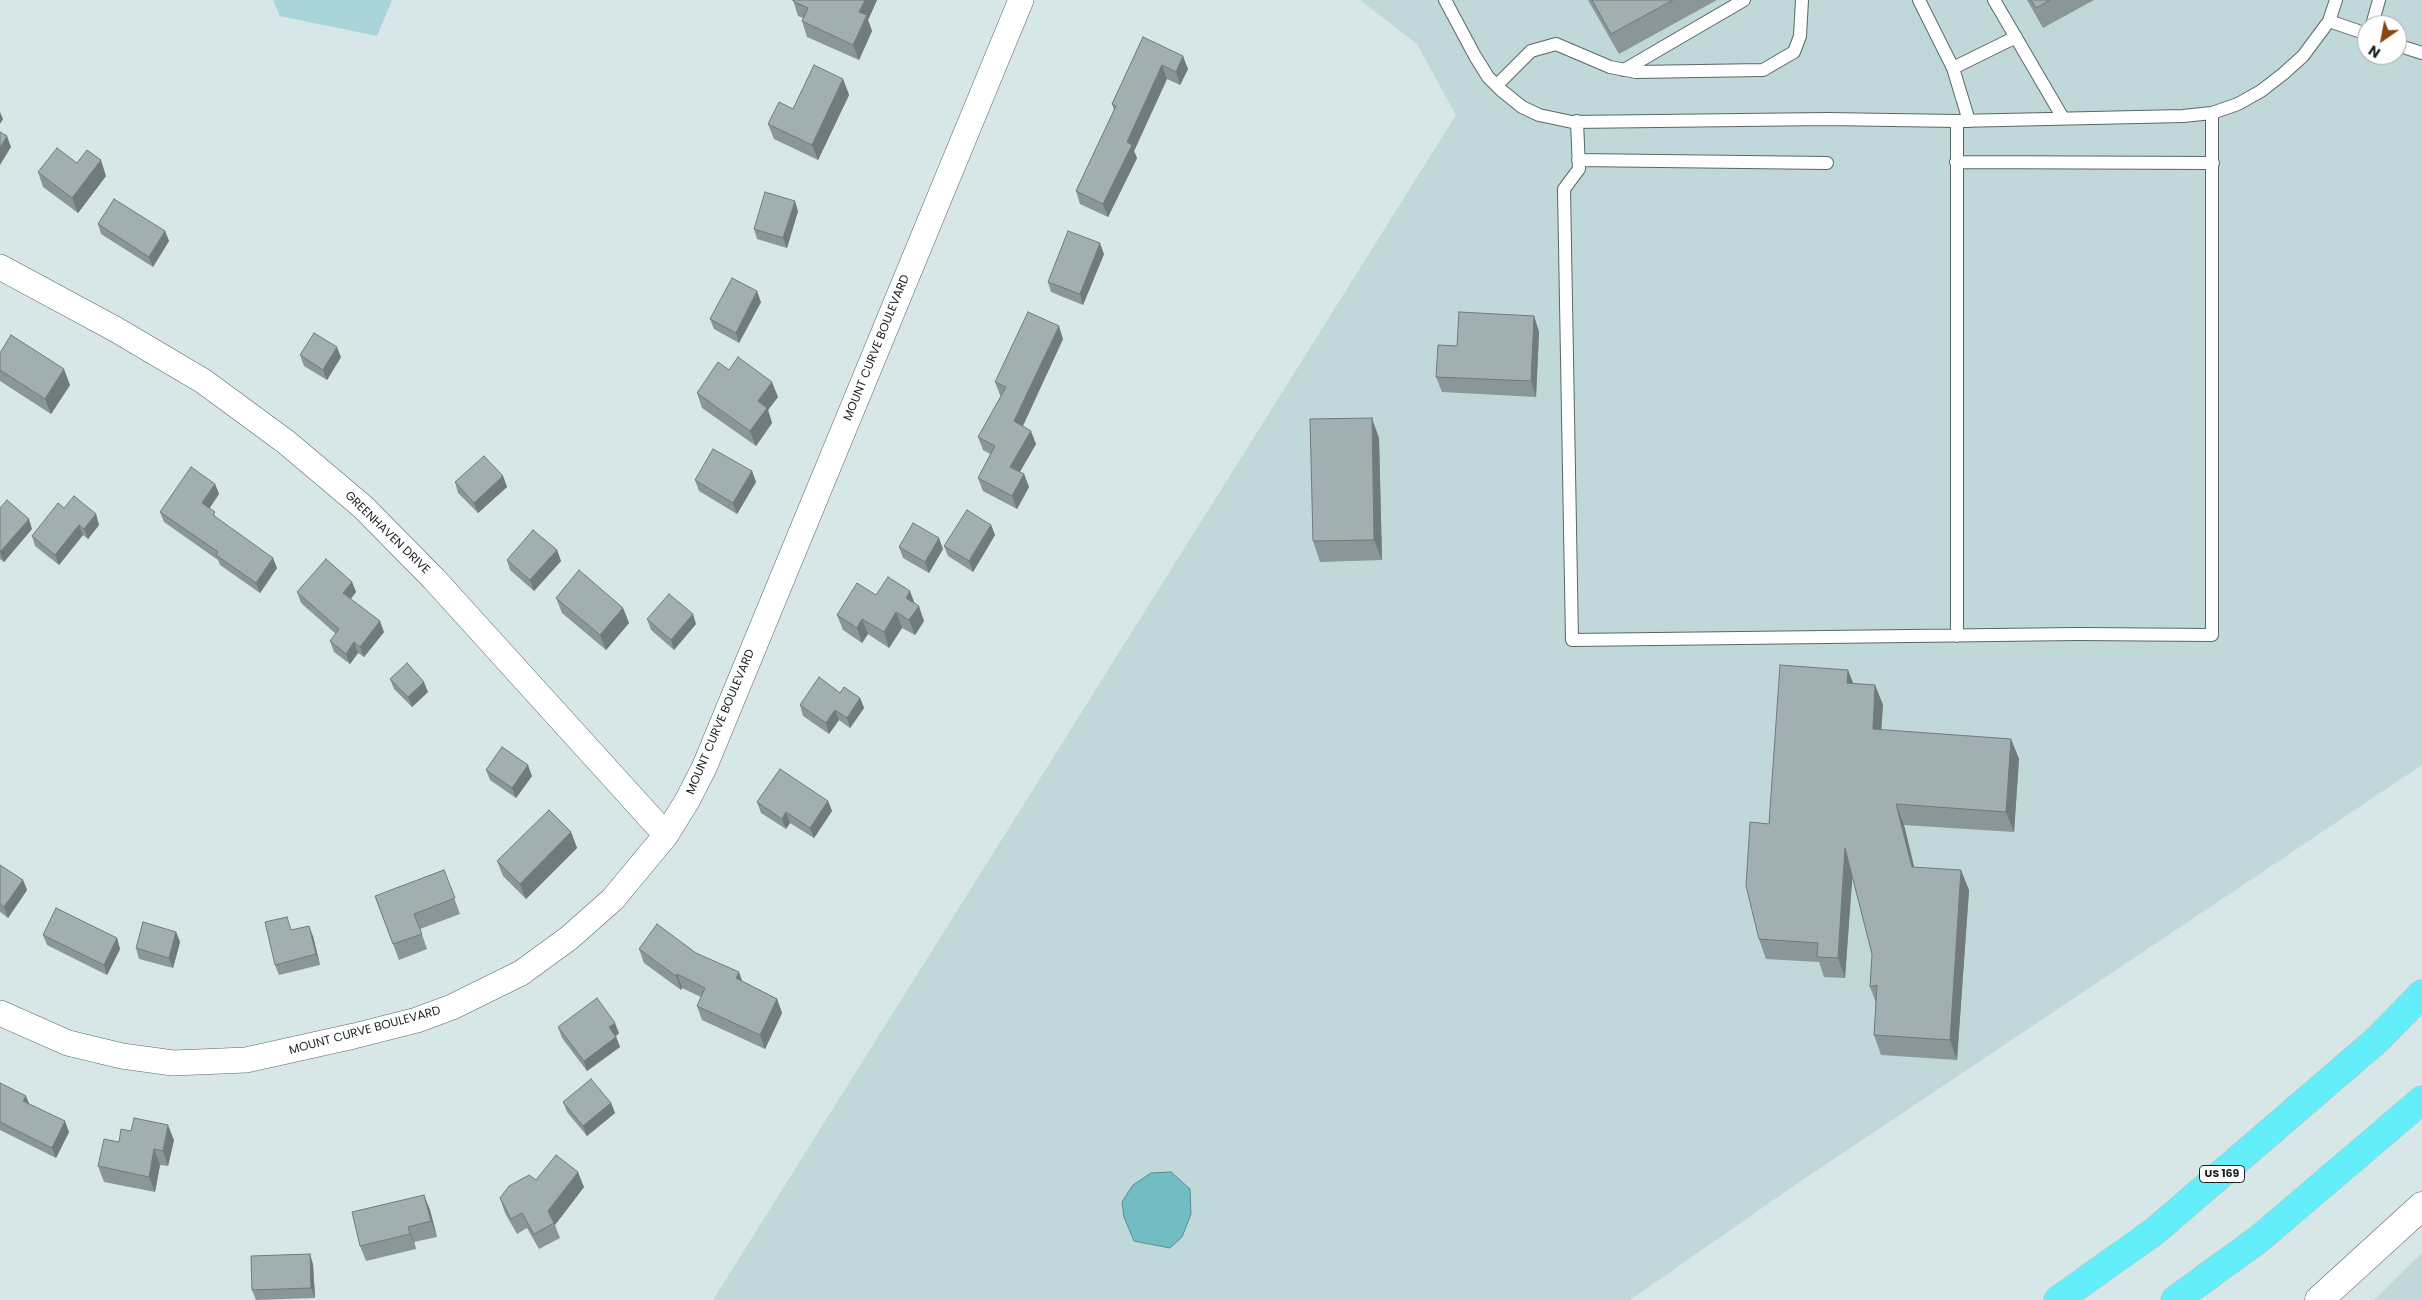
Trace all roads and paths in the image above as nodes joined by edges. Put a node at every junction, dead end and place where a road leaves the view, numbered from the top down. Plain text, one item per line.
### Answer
1 (1021, 0) edge
2 (1444, 0) edge
3 (1744, 0) edge
4 (1802, 0) edge
5 (1919, 0) edge
6 (1994, 0) edge
7 (2336, 0) edge
8 (2379, 0) edge
9 (2375, 15) edge
10 (2329, 21) junction
11 (2357, 31) edge
12 (2016, 37) junction
13 (2407, 48) edge
14 (2422, 53) edge
15 (1952, 68) junction
16 (1624, 70) junction
17 (1497, 85) junction
18 (2212, 113) junction
19 (2063, 118) junction
20 (1963, 121) junction
21 (1577, 122) junction
22 (1578, 160) junction
23 (1956, 162) junction
24 (1827, 163) dead end
25 (2213, 163) junction
26 (0, 267) edge
27 (1957, 636) junction
28 (666, 835) junction
29 (2422, 986) edge
30 (2422, 994) edge
31 (0, 1012) edge
32 (2378, 1038) junction
33 (2422, 1100) edge
34 (2422, 1206) edge
35 (2058, 1300) edge
36 (2175, 1300) edge
37 (2319, 1300) edge

1 - 28 street, MOUNT CURVE BOULEVARD
2 - 17 lane
3 - 16 lane
4 - 16 lane
5 - 15 lane
6 - 12 lane
7 - 10 lane
8 - 9 lane
10 - 11 lane
10 - 18 lane
12 - 15 lane
12 - 19 lane
13 - 14 lane
15 - 20 lane
16 - 17 lane
17 - 21 lane
18 - 19 lane
18 - 25 lane
19 - 20 lane
20 - 21 lane
20 - 23 lane
21 - 22 lane
22 - 24 lane
22 - 27 lane
23 - 25 lane
23 - 27 lane
25 - 27 lane
26 - 28 street, GREENHAVEN DRIVE
28 - 31 street, MOUNT CURVE BOULEVARD
29 - 32 highway
30 - 32 highway, US 169
32 - 35 highway, US 169
33 - 36 highway
34 - 37 street

